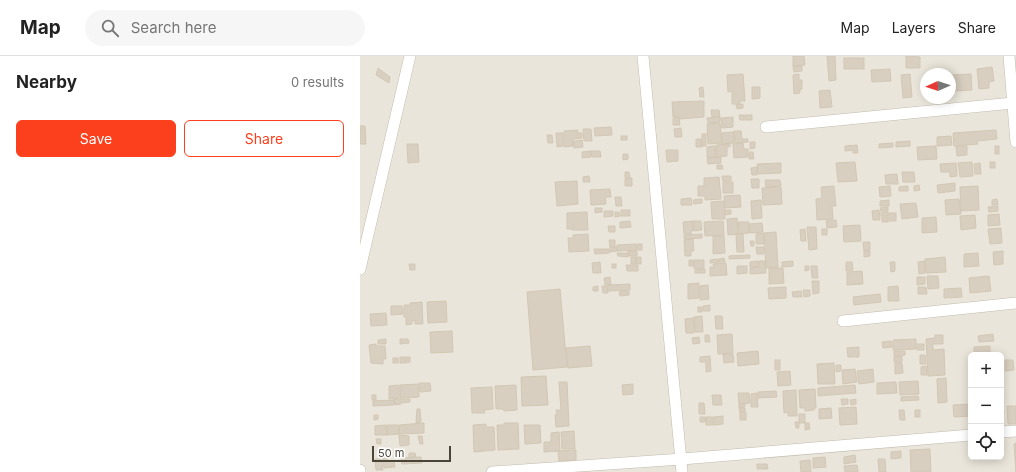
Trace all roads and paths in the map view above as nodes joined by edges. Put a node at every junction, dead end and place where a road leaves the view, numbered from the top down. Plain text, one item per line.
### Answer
1 (410, 56) edge
2 (643, 56) edge
3 (1009, 56) edge
4 (1013, 103) junction
5 (766, 127) dead end
6 (1016, 142) edge
7 (364, 238) edge
8 (360, 269) edge
9 (1016, 303) edge
10 (843, 321) dead end
11 (1016, 431) edge
12 (1004, 432) edge
13 (968, 435) edge
14 (682, 459) junction
15 (492, 472) edge
16 (682, 472) edge

1 - 7 street
2 - 14 street
3 - 4 street
4 - 5 street
4 - 6 street
7 - 8 street
9 - 10 street
11 - 12 street
13 - 14 street
14 - 15 street
14 - 16 street

